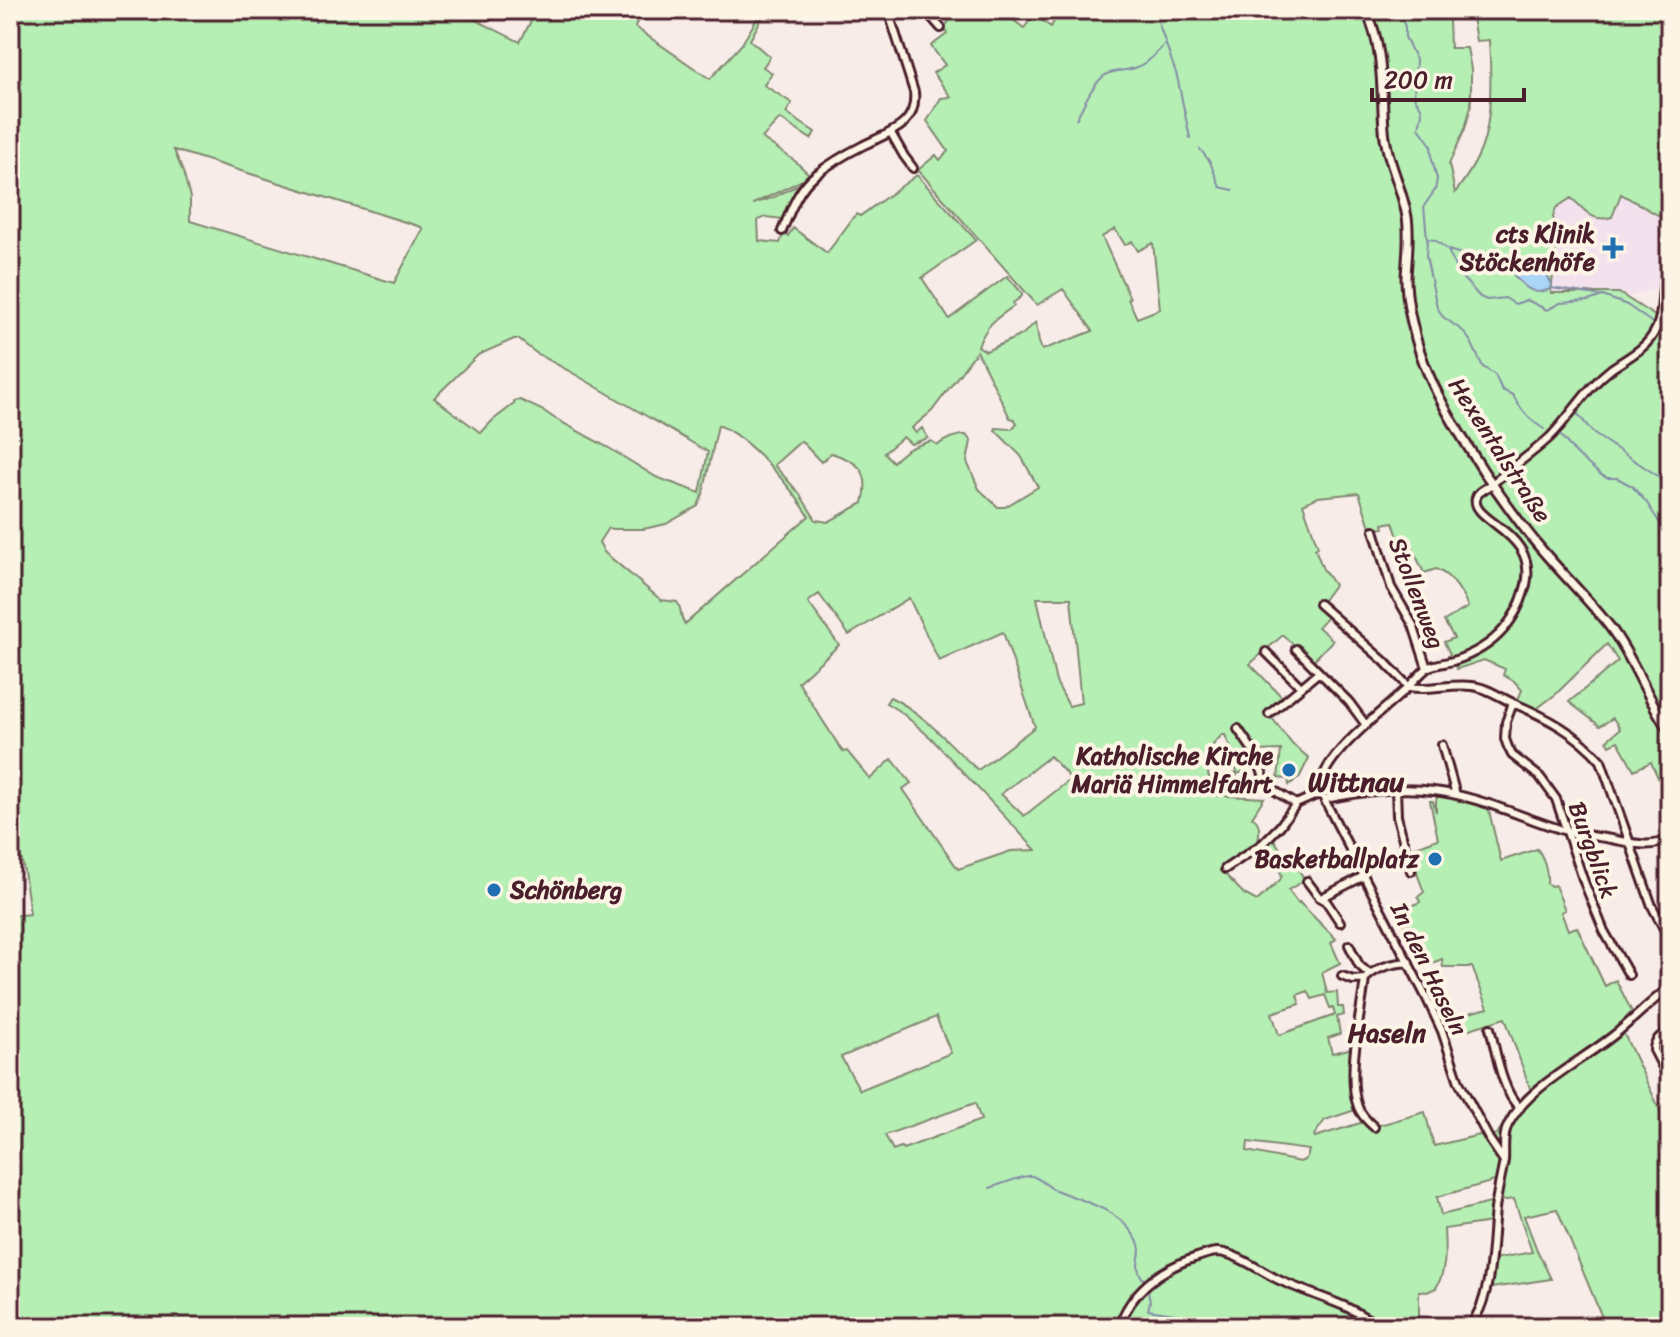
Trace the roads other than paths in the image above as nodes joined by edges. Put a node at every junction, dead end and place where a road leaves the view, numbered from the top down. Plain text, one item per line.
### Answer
1 (888, 10) edge
2 (925, 10) edge
3 (1366, 10) edge
4 (941, 28) dead end
5 (891, 133) junction
6 (913, 168) dead end
7 (782, 231) dead end
8 (1670, 265) edge
9 (1492, 484) junction
10 (1374, 530) dead end
11 (1319, 604) dead end
12 (1296, 649) dead end
13 (1266, 652) dead end
14 (1424, 671) junction
15 (1318, 673) junction
16 (1301, 687) junction
17 (1409, 687) junction
18 (1430, 688) junction
19 (1513, 703) junction
20 (1269, 714) dead end
21 (1366, 725) junction
22 (1238, 729) dead end
23 (1670, 732) edge
24 (1442, 745) dead end
25 (1396, 789) junction
26 (1456, 795) junction
27 (1323, 796) junction
28 (1296, 804) junction
29 (1567, 831) junction
30 (1670, 839) edge
31 (1630, 843) junction
32 (1225, 869) dead end
33 (1411, 871) dead end
34 (1364, 876) junction
35 (1307, 881) dead end
36 (1321, 898) junction
37 (1340, 922) dead end
38 (1670, 940) edge
39 (1349, 945) dead end
40 (1409, 962) junction
41 (1629, 975) dead end
42 (1342, 976) dead end
43 (1367, 976) junction
44 (1670, 987) edge
45 (1490, 1028) dead end
46 (1670, 1030) edge
47 (1670, 1081) edge
48 (1520, 1108) junction
49 (1374, 1127) dead end
50 (1504, 1134) junction
51 (1489, 1139) junction
52 (1504, 1161) junction
53 (1119, 1327) edge
54 (1382, 1327) edge
55 (1469, 1327) edge

1 - 5 street
2 - 4 street
3 - 9 main road, Hexentalstraße
5 - 6 street
5 - 7 street
8 - 9 street
9 - 14 street
9 - 23 main road, Hexentalstraße
10 - 14 street, Stollenweg
11 - 17 street
12 - 15 street
13 - 16 street
14 - 17 street
14 - 18 street, Stollenweg
15 - 16 street
15 - 21 street
16 - 20 street
17 - 18 street
17 - 21 street
18 - 19 street
19 - 29 street, Burgblick
19 - 31 street
21 - 27 street
22 - 28 street
24 - 26 street
25 - 26 street
25 - 27 street
25 - 33 street
26 - 29 street
27 - 28 street
27 - 34 street, In den Haseln
28 - 32 street
29 - 31 street
29 - 41 street, Burgblick
30 - 31 street
31 - 38 street
34 - 36 street
34 - 40 street, In den Haseln
35 - 36 street
36 - 37 street
39 - 43 street
40 - 43 street
40 - 51 street, In den Haseln
42 - 43 street
43 - 49 street
44 - 48 street
45 - 48 street
46 - 47 street
48 - 50 street
50 - 51 street
50 - 52 street
51 - 52 street, In den Haseln
52 - 55 street
53 - 54 street

